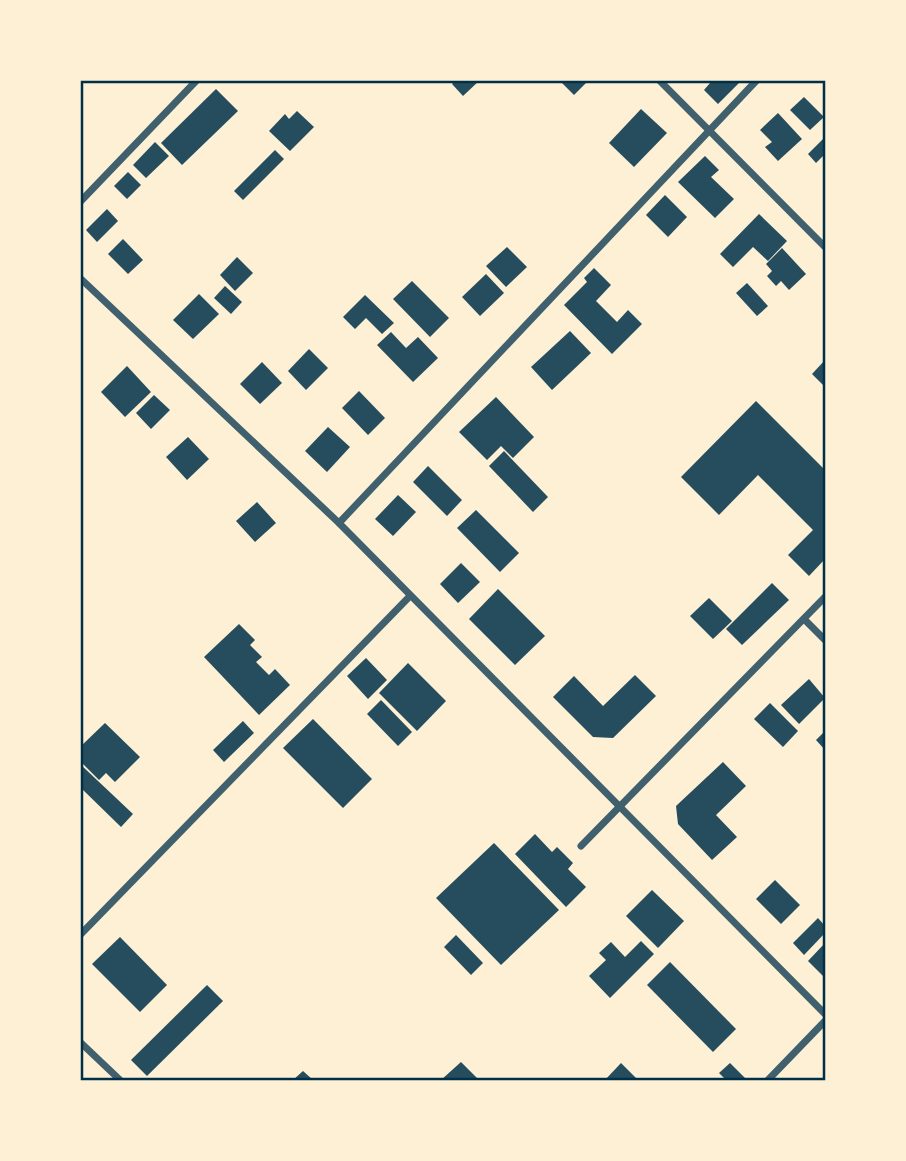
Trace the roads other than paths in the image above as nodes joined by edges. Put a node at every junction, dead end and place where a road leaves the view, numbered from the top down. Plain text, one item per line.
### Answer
1 (197, 80) edge
2 (659, 80) edge
3 (757, 80) edge
4 (709, 129) junction
5 (80, 202) edge
6 (825, 247) edge
7 (80, 278) edge
8 (339, 523) junction
9 (410, 596) junction
10 (825, 597) edge
11 (804, 619) junction
12 (825, 640) edge
13 (619, 805) junction
14 (581, 846) dead end
15 (80, 935) edge
16 (825, 1014) edge
17 (825, 1021) edge
18 (80, 1042) edge
19 (120, 1080) edge
20 (768, 1080) edge

1 - 5 street
2 - 4 street
3 - 4 street
4 - 6 street
4 - 8 street
7 - 8 street
8 - 9 street
9 - 13 street
9 - 15 street
10 - 11 street
11 - 12 street
11 - 13 street
13 - 14 street
13 - 16 street
17 - 20 street
18 - 19 street

